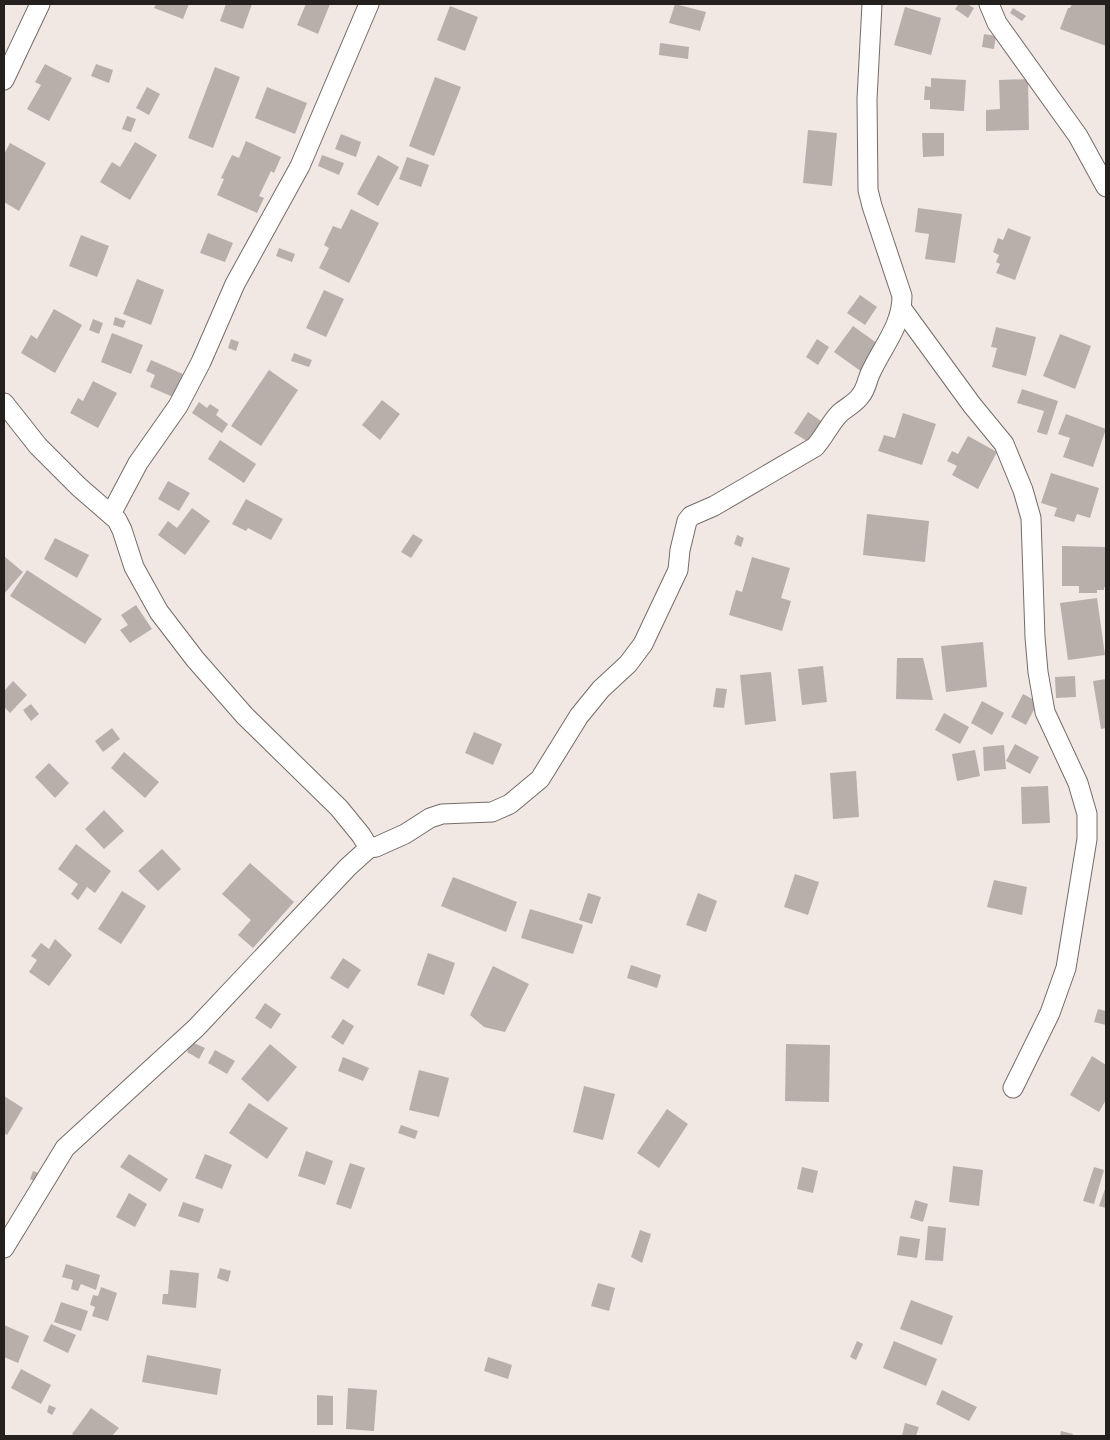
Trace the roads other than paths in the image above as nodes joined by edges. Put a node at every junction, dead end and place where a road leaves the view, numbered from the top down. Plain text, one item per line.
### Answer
1 (40, 4) edge
2 (370, 4) edge
3 (872, 4) edge
4 (989, 4) edge
5 (4, 80) edge
6 (1106, 187) edge
7 (902, 309) junction
8 (4, 403) edge
9 (111, 514) junction
10 (369, 848) junction
11 (1013, 1088) dead end
12 (5, 1240) edge

1 - 5 street
2 - 9 street
3 - 7 street
4 - 6 street
7 - 10 street
7 - 11 street
8 - 9 street
9 - 10 street
10 - 12 street

